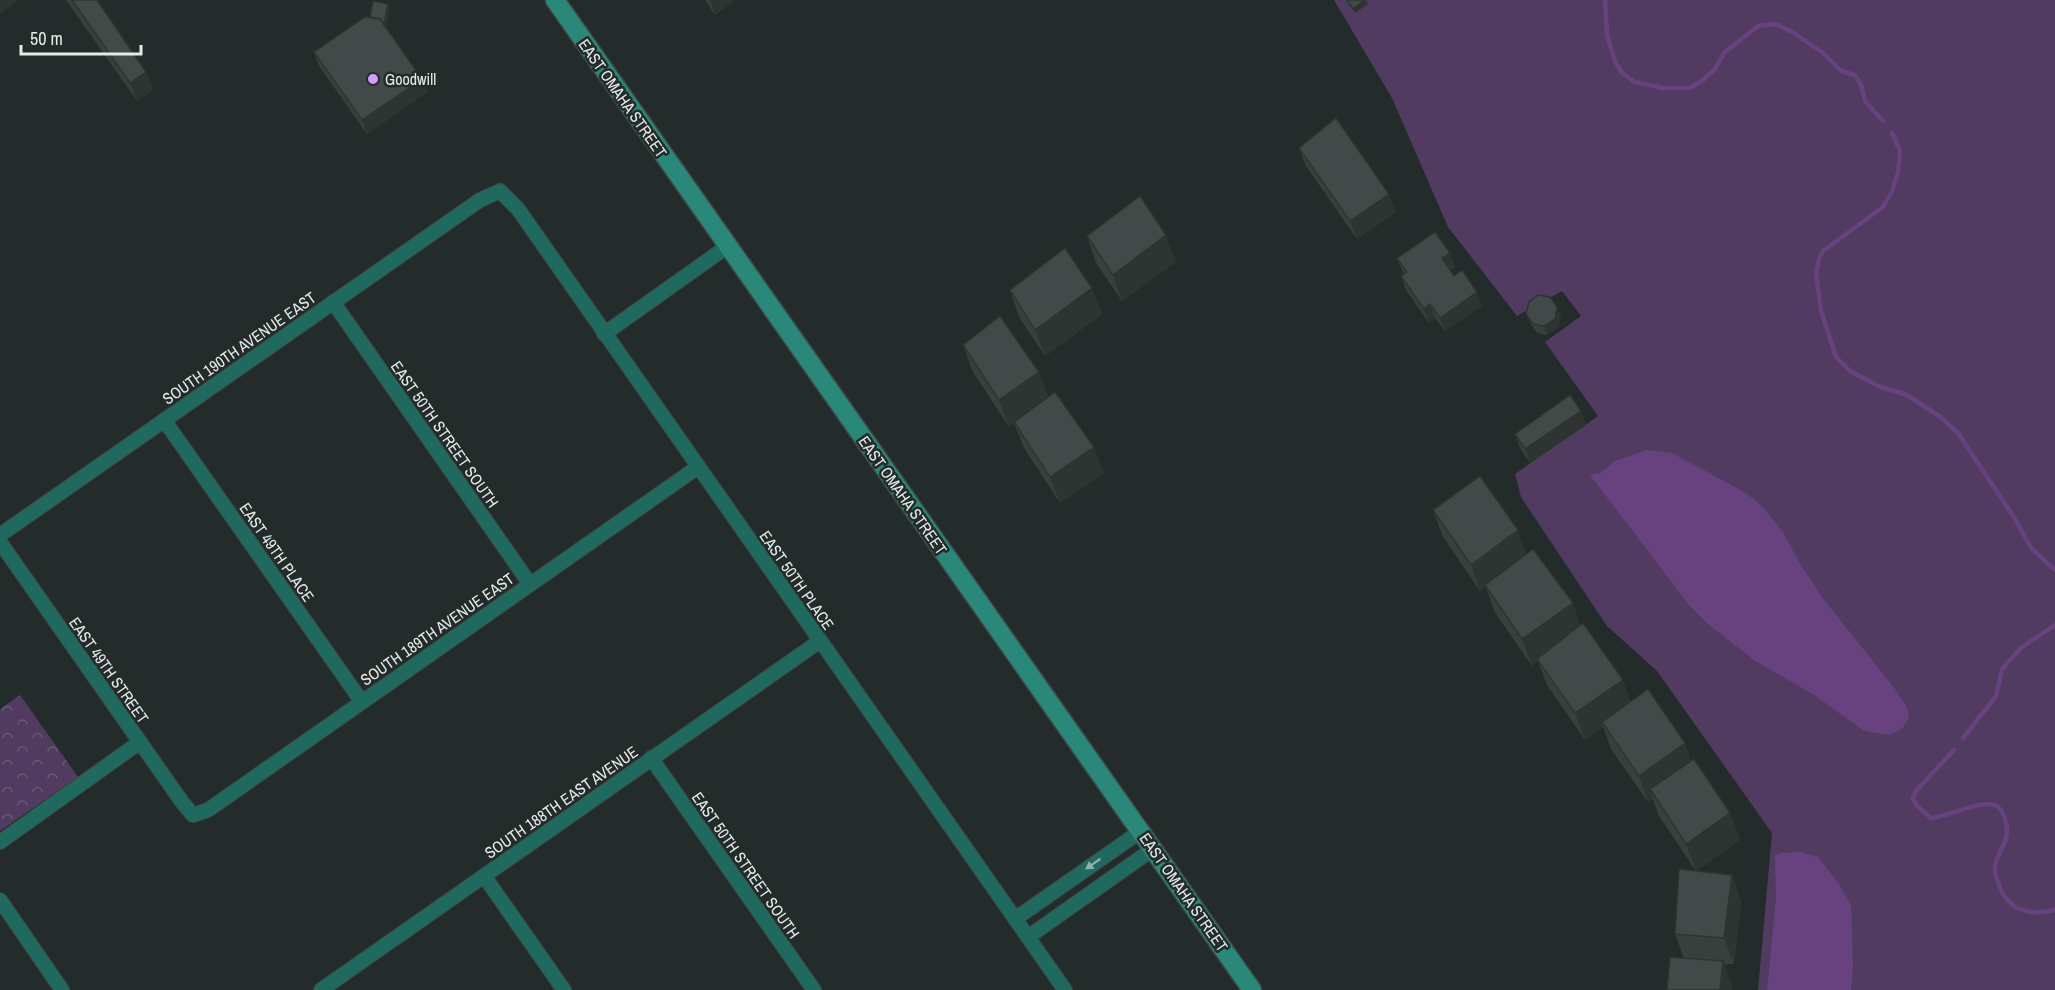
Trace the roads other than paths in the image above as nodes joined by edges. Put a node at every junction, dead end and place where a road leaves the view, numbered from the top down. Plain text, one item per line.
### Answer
1 (555, 0) edge
2 (500, 191) joint
3 (728, 246) junction
4 (333, 302) junction
5 (604, 334) junction
6 (165, 420) junction
7 (698, 467) junction
8 (0, 535) edge
9 (0, 542) edge
10 (530, 584) junction
11 (820, 641) junction
12 (362, 702) junction
13 (140, 742) junction
14 (651, 758) junction
15 (193, 815) joint
16 (1141, 831) junction
17 (0, 842) edge
18 (1153, 849) junction
19 (484, 876) junction
20 (0, 900) edge
21 (1015, 919) junction
22 (1028, 937) junction
23 (62, 990) edge
24 (321, 990) edge
25 (564, 990) edge
26 (814, 990) edge
27 (1065, 990) edge
28 (1252, 990) edge

1 - 3 street, EAST OMAHA STREET
2 - 4 street, SOUTH 190TH AVENUE EAST
2 - 5 street, EAST 50TH PLACE
3 - 5 street
3 - 16 street, EAST OMAHA STREET
4 - 6 street, SOUTH 190TH AVENUE EAST
4 - 10 street, EAST 50TH STREET SOUTH
5 - 7 street, EAST 50TH PLACE
6 - 8 street, SOUTH 190TH AVENUE EAST
6 - 12 street, EAST 49TH PLACE
7 - 10 street, SOUTH 189TH AVENUE EAST
7 - 11 street, EAST 50TH PLACE
9 - 13 street, EAST 49TH STREET
10 - 12 street, SOUTH 189TH AVENUE EAST
11 - 14 street, SOUTH 188TH EAST AVENUE
11 - 21 street, EAST 50TH PLACE
12 - 15 street, SOUTH 189TH AVENUE EAST
13 - 15 street, EAST 49TH STREET
13 - 17 street
14 - 19 street, SOUTH 188TH EAST AVENUE
14 - 26 street, EAST 50TH STREET SOUTH
16 - 18 street, EAST OMAHA STREET
16 -> 21 street
18 - 22 street
18 - 28 street, EAST OMAHA STREET
19 - 24 street, SOUTH 188TH EAST AVENUE
19 - 25 street
20 - 23 street
21 - 22 street, EAST 50TH PLACE
22 - 27 street, EAST 50TH PLACE

